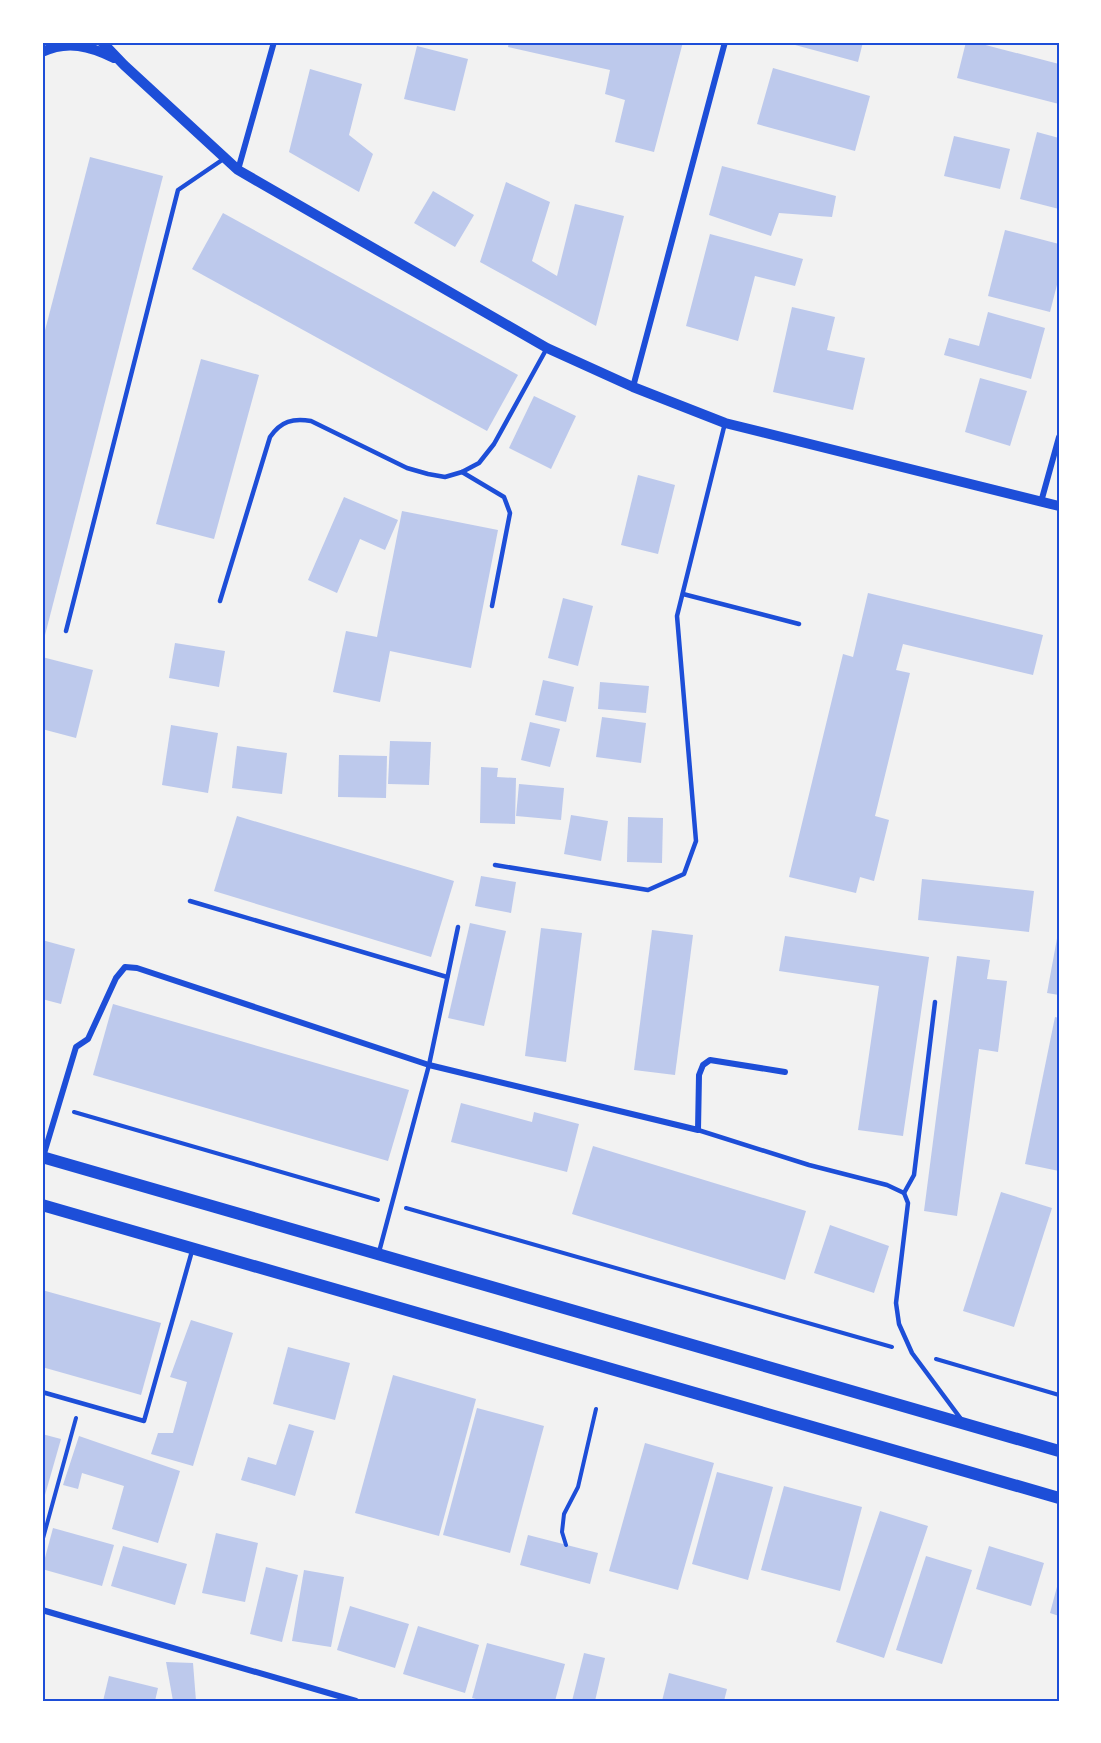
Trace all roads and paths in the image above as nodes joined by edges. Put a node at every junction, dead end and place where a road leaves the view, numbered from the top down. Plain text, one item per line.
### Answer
1 (102, 42) edge
2 (274, 42) edge
3 (724, 42) edge
4 (42, 52) edge
5 (124, 65) junction
6 (225, 158) junction
7 (238, 170) junction
8 (547, 348) junction
9 (633, 387) junction
10 (725, 423) junction
11 (1059, 436) edge
12 (462, 472) junction
13 (1041, 502) junction
14 (1059, 506) edge
15 (683, 594) junction
16 (220, 601) dead end
17 (492, 606) dead end
18 (799, 624) dead end
19 (66, 631) dead end
20 (495, 865) dead end
21 (190, 901) dead end
22 (458, 927) dead end
23 (447, 977) junction
24 (935, 1002) dead end
25 (429, 1065) junction
26 (784, 1072) dead end
27 (58, 1107) junction
28 (698, 1130) junction
29 (42, 1157) edge
30 (904, 1194) junction
31 (391, 1203) junction
32 (42, 1205) edge
33 (192, 1248) junction
34 (378, 1254) junction
35 (912, 1353) junction
36 (42, 1392) edge
37 (1059, 1395) edge
38 (81, 1403) junction
39 (596, 1409) dead end
40 (964, 1424) junction
41 (1059, 1451) edge
42 (1059, 1498) edge
43 (42, 1542) edge
44 (566, 1545) dead end
45 (42, 1610) edge
46 (356, 1701) edge

1 - 5 street
2 - 7 street
3 - 9 street
4 - 5 street
5 - 6 street
6 - 7 street
6 - 19 lane
7 - 8 street
8 - 9 street
8 - 12 lane
9 - 10 street
10 - 13 street
10 - 15 lane
11 - 13 street
12 - 16 lane
12 - 17 lane
13 - 14 street
15 - 18 lane
15 - 20 lane
21 - 23 lane
22 - 23 lane
23 - 25 lane
24 - 30 lane
25 - 27 street
25 - 28 street
25 - 31 lane
26 - 28 street
27 - 29 street
27 - 31 path
28 - 30 lane
29 - 34 main road
30 - 35 lane
31 - 34 lane
31 - 35 path
32 - 33 main road
33 - 38 lane
33 - 42 main road
34 - 40 main road
35 - 37 path
35 - 40 lane
36 - 38 lane
38 - 43 path
39 - 44 path
40 - 41 main road
45 - 46 street

